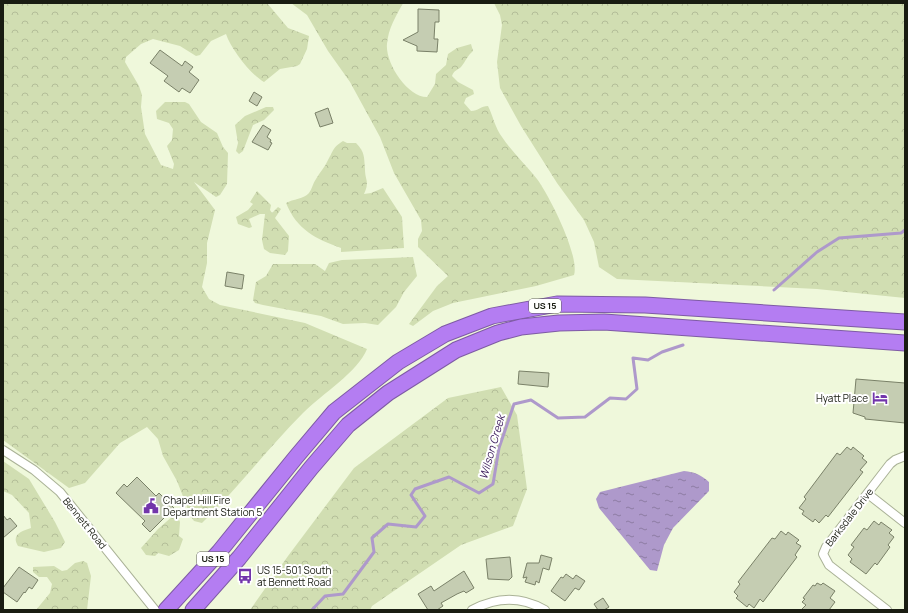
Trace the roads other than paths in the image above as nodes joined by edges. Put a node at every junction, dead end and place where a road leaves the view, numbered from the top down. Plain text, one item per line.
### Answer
1 (905, 322) edge
2 (905, 343) edge
3 (3, 450) edge
4 (905, 456) edge
5 (868, 494) junction
6 (905, 523) edge
7 (155, 610) edge
8 (166, 610) edge
9 (193, 610) edge
10 (472, 610) edge
11 (545, 610) edge
12 (887, 610) edge

1 - 8 highway, US 15
2 - 9 highway, US 15
3 - 7 street, Bennett Road
4 - 5 street, Barksdale Drive
5 - 6 street
5 - 12 street, Barksdale Drive
10 - 11 street

